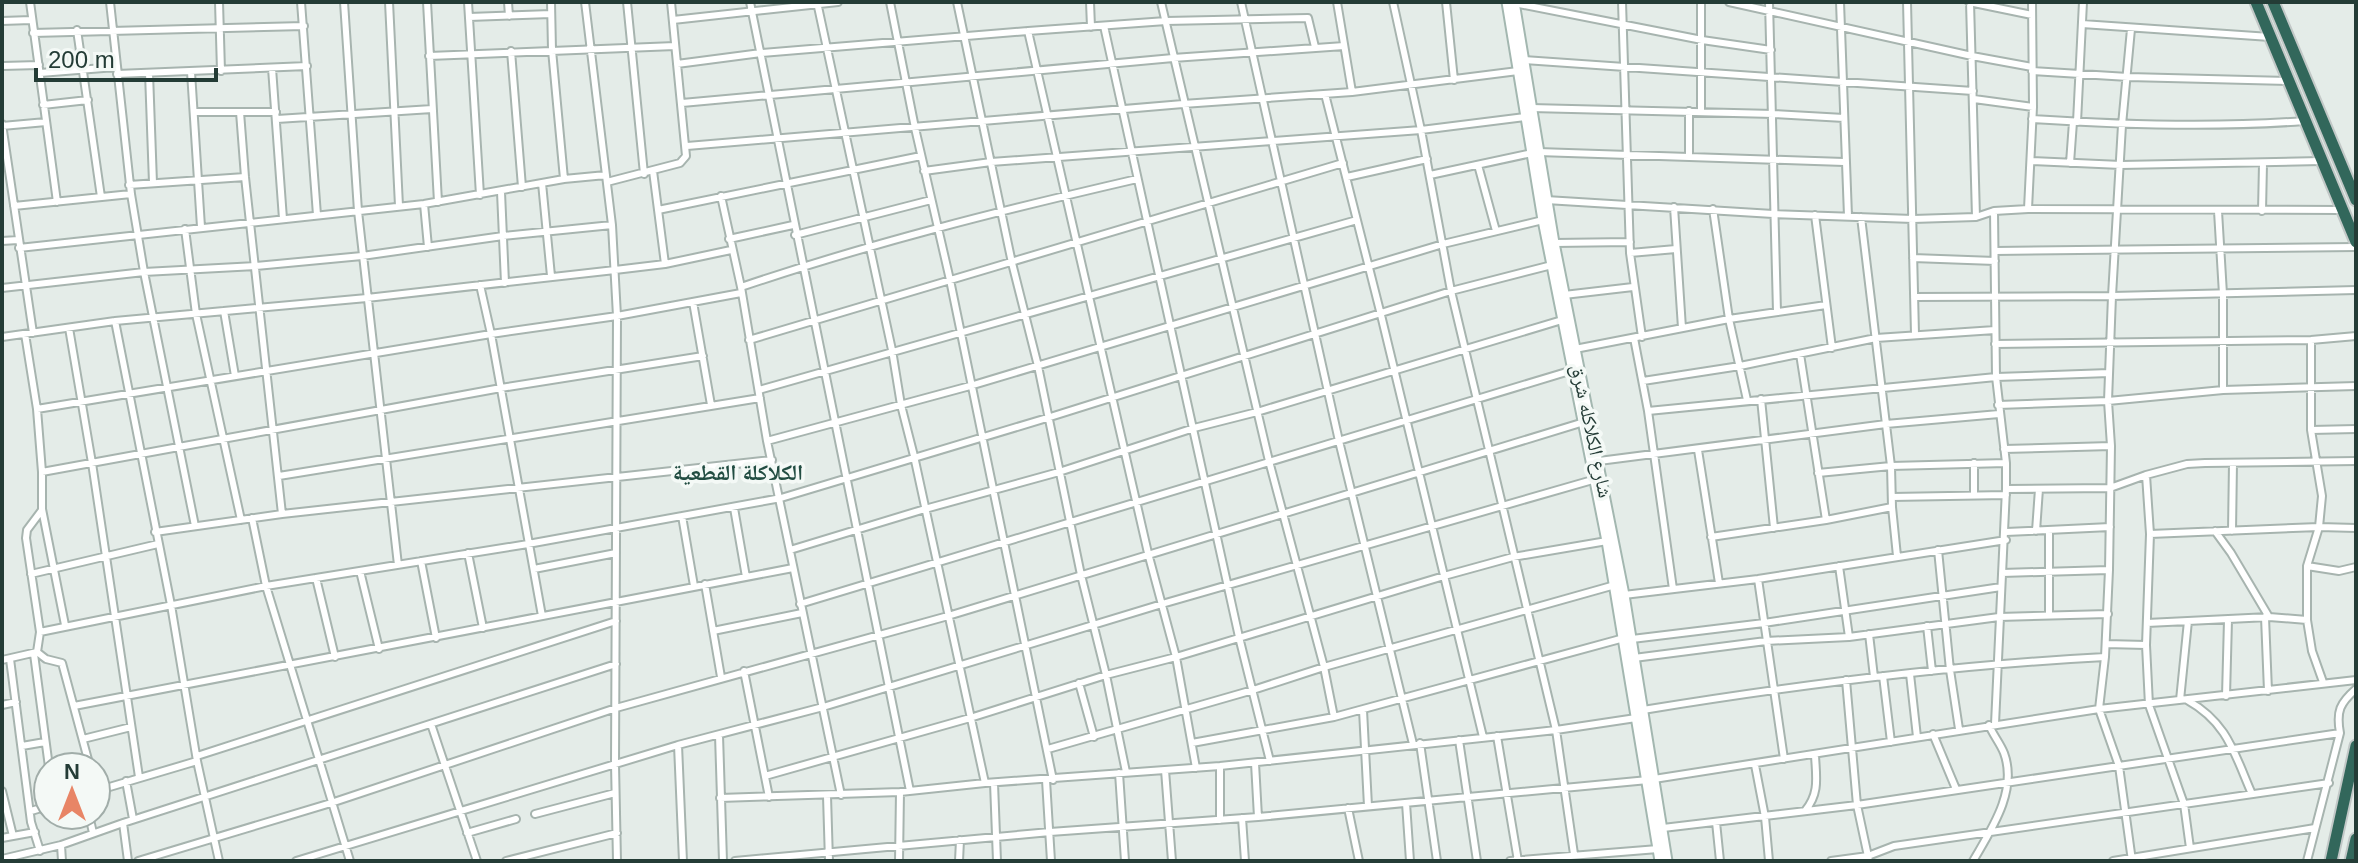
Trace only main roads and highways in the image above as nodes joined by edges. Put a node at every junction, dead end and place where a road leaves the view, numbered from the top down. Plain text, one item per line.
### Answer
1 (2256, 2) edge
2 (2273, 2) edge
3 (2356, 200) edge
4 (2356, 245) edge
5 (2356, 746) edge
6 (2356, 839) edge
7 (2331, 861) edge
8 (2351, 861) edge

1 - 4 highway
2 - 3 highway
5 - 7 highway
6 - 8 highway

